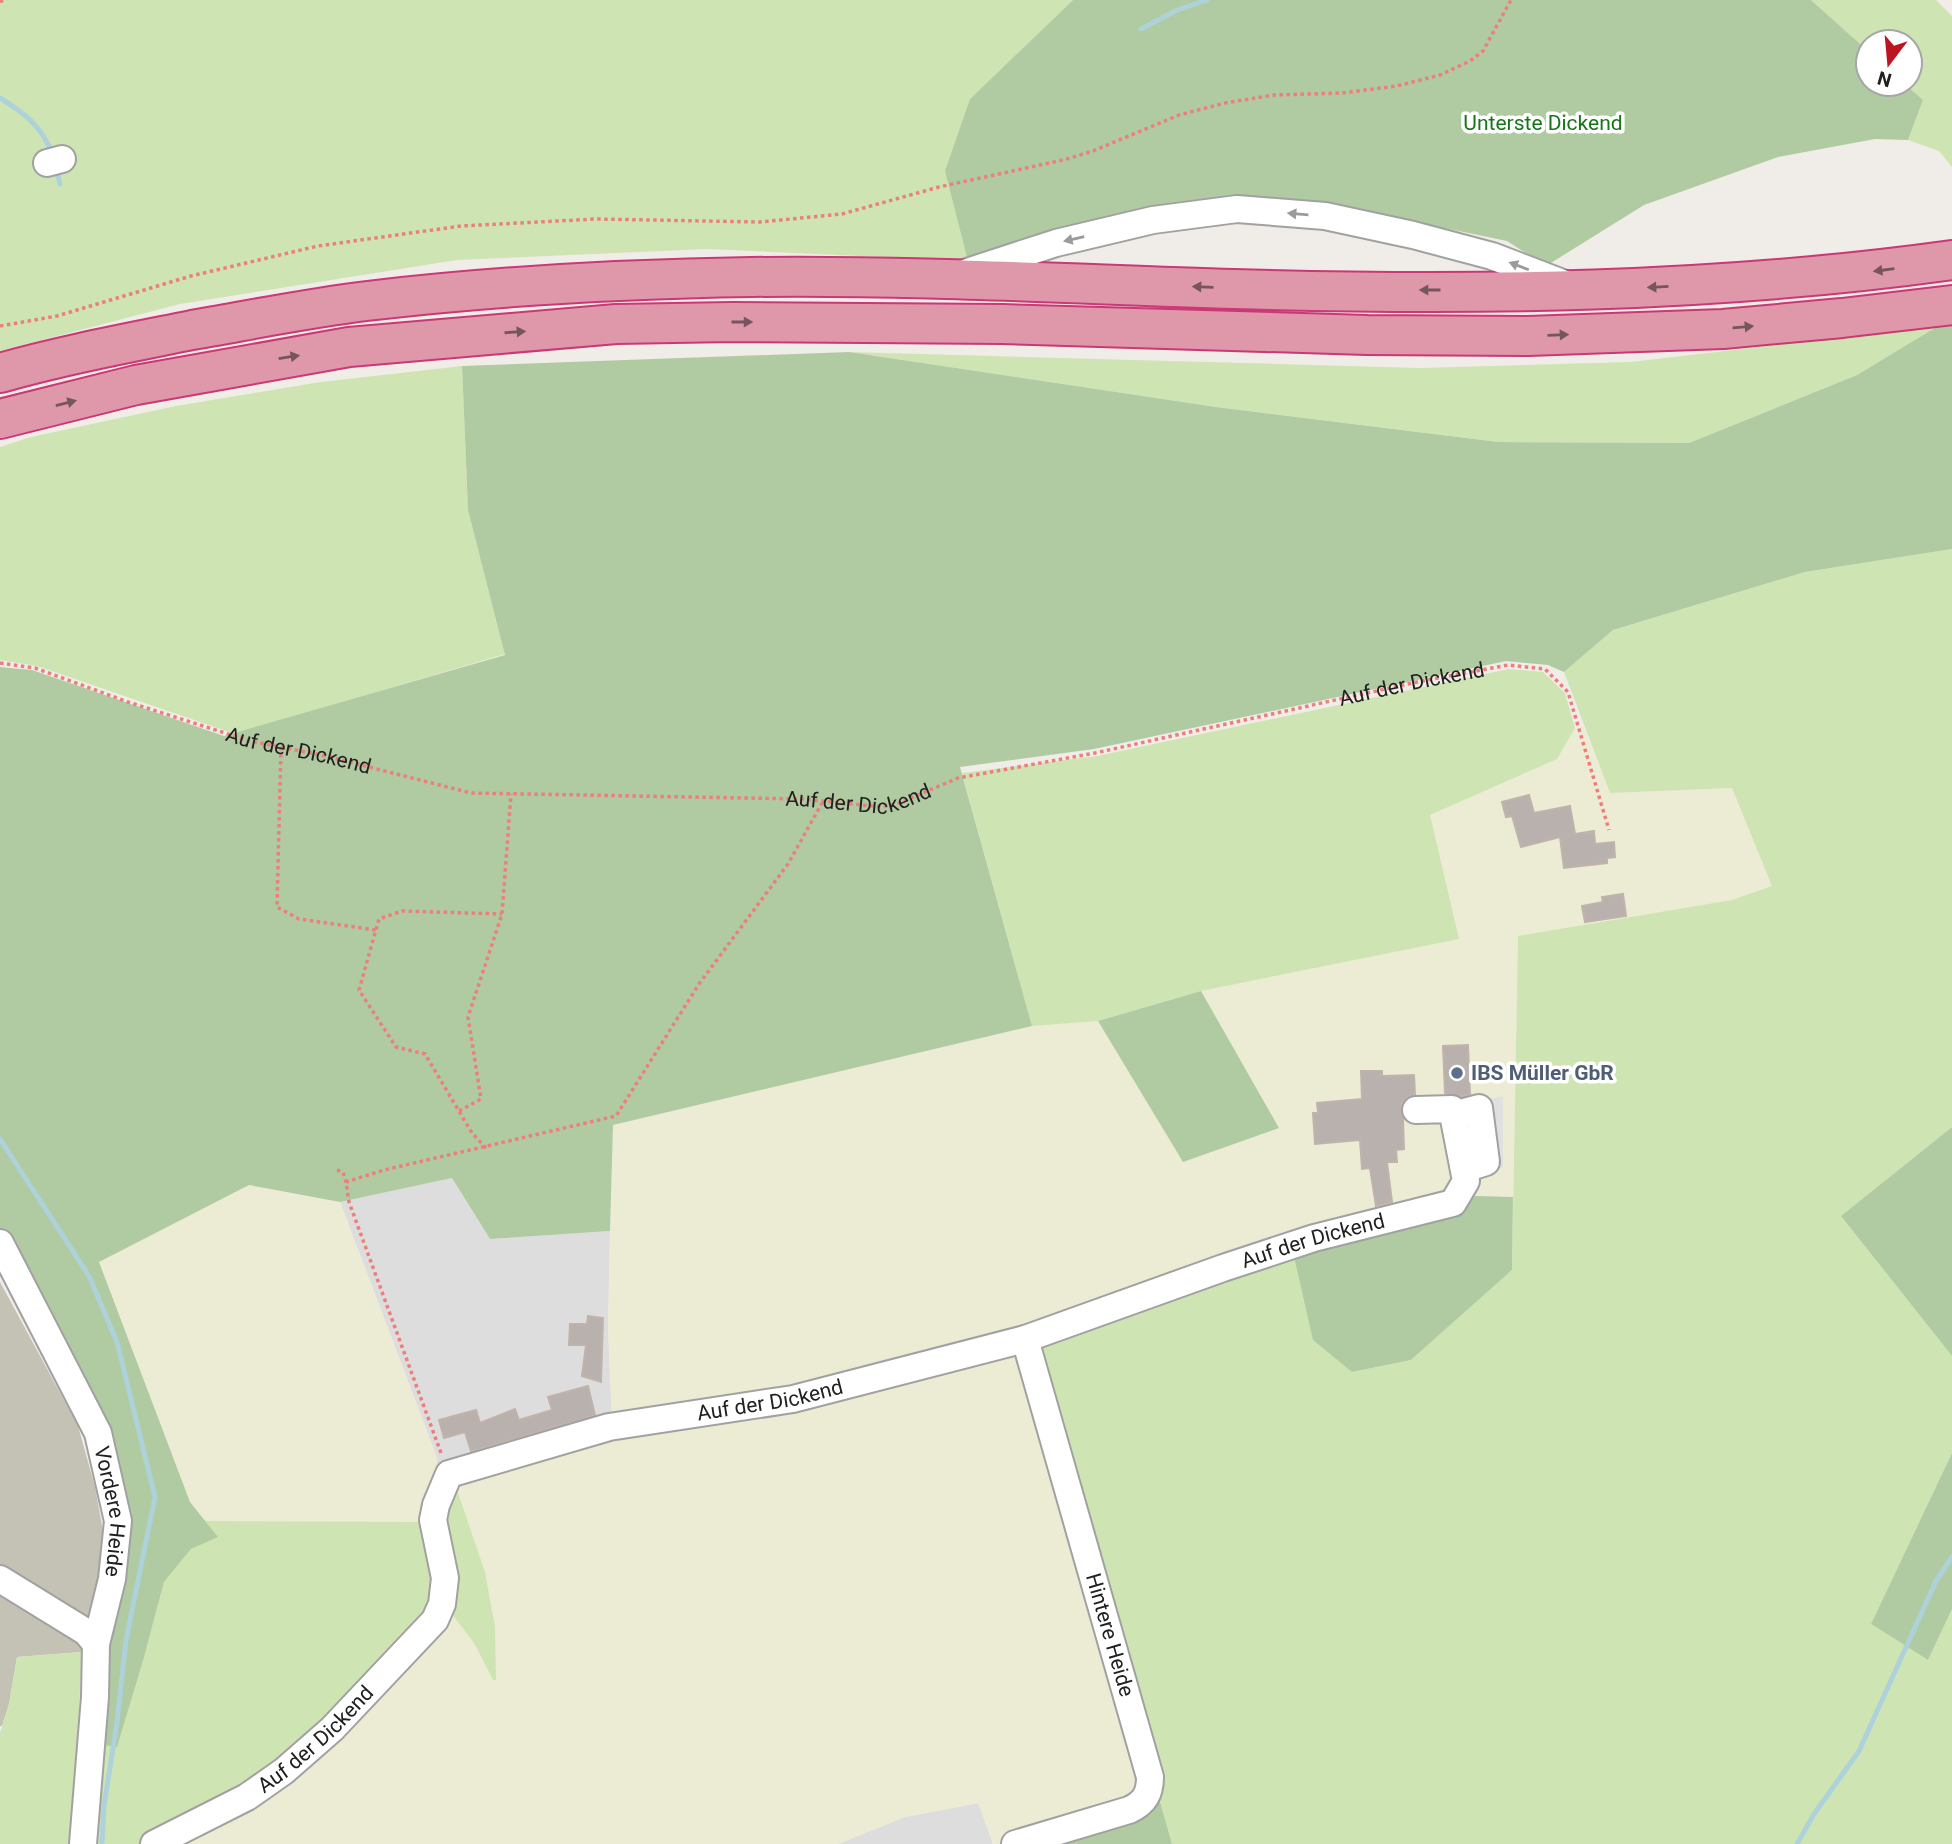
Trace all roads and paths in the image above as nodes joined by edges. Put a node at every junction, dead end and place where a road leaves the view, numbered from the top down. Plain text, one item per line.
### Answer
1 (1511, 0) edge
2 (1952, 260) edge
3 (946, 279) junction
4 (1583, 291) junction
5 (1952, 305) edge
6 (0, 326) edge
7 (0, 373) edge
8 (0, 419) edge
9 (0, 663) edge
10 (281, 747) junction
11 (511, 794) junction
12 (822, 802) junction
13 (1609, 830) dead end
14 (502, 914) junction
15 (376, 930) junction
16 (1416, 1110) dead end
17 (459, 1111) junction
18 (486, 1147) junction
19 (337, 1170) dead end
20 (346, 1182) junction
21 (0, 1243) edge
22 (1026, 1339) junction
23 (449, 1474) junction
24 (0, 1578) edge
25 (96, 1644) junction
26 (83, 1844) edge
27 (154, 1844) edge
28 (1015, 1844) edge

1 - 6 path
2 -> 4 highway
4 -> 3 highway
4 -> 3 street
3 - 7 highway
8 -> 5 highway
9 - 10 path, Auf der Dickend
10 - 11 path, Auf der Dickend
10 - 15 path
11 - 12 path, Auf der Dickend
11 - 14 path
12 - 13 path, Auf der Dickend
12 - 18 path
14 - 15 path
14 - 17 path
15 - 17 path
16 - 22 street, Auf der Dickend
17 - 18 path
18 - 20 path
19 - 20 path
20 - 23 path
21 - 25 street, Vordere Heide
22 - 23 street, Auf der Dickend
22 - 28 street, Hintere Heide
23 - 27 street, Auf der Dickend
24 - 25 street
25 - 26 street, Vordere Heide

